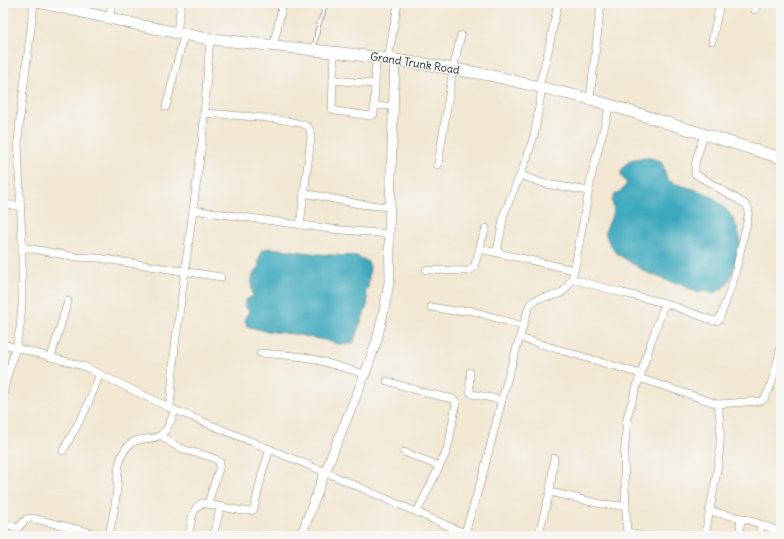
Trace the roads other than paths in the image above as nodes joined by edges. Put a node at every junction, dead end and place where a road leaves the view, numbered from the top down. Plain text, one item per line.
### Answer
1 (34, 3) edge
2 (42, 3) edge
3 (112, 3) edge
4 (181, 3) edge
5 (283, 3) edge
6 (325, 3) edge
7 (398, 3) edge
8 (558, 3) edge
9 (601, 3) edge
10 (720, 3) edge
11 (109, 18) junction
12 (180, 34) junction
13 (461, 35) dead end
14 (210, 39) junction
15 (712, 41) dead end
16 (273, 47) junction
17 (314, 50) junction
18 (334, 52) junction
19 (376, 57) junction
20 (400, 61) junction
21 (453, 69) junction
22 (333, 80) junction
23 (375, 84) junction
24 (540, 87) junction
25 (590, 98) junction
26 (610, 105) junction
27 (375, 106) junction
28 (393, 106) junction
29 (166, 107) dead end
30 (204, 113) junction
31 (704, 134) junction
32 (780, 155) edge
33 (438, 165) dead end
34 (520, 175) junction
35 (589, 191) junction
36 (304, 193) junction
37 (3, 204) edge
38 (21, 206) junction
39 (390, 207) junction
40 (193, 210) junction
41 (300, 225) junction
42 (486, 228) dead end
43 (389, 234) junction
44 (22, 247) junction
45 (480, 248) junction
46 (497, 252) junction
47 (426, 270) dead end
48 (574, 270) junction
49 (185, 273) junction
50 (221, 277) dead end
51 (572, 279) junction
52 (68, 301) dead end
53 (665, 303) junction
54 (431, 307) dead end
55 (523, 326) junction
56 (520, 338) junction
57 (3, 344) edge
58 (781, 346) edge
59 (16, 347) junction
60 (260, 353) dead end
61 (51, 357) junction
62 (470, 372) dead end
63 (100, 374) junction
64 (365, 374) junction
65 (640, 376) junction
66 (387, 380) dead end
67 (3, 395) edge
68 (502, 400) junction
69 (718, 404) junction
70 (173, 409) junction
71 (161, 435) junction
72 (270, 449) junction
73 (63, 451) dead end
74 (404, 452) dead end
75 (554, 458) dead end
76 (439, 466) junction
77 (325, 472) junction
78 (550, 492) junction
79 (208, 503) junction
80 (221, 506) junction
81 (626, 506) junction
82 (710, 511) junction
83 (417, 512) junction
84 (742, 518) junction
85 (4, 524) edge
86 (761, 525) junction
87 (781, 529) edge
88 (468, 534) edge
89 (627, 534) edge
90 (4, 536) edge
91 (105, 536) edge
92 (109, 536) edge
93 (188, 536) edge
94 (217, 536) edge
95 (301, 536) edge
96 (538, 536) edge
97 (642, 536) edge
98 (705, 536) edge
99 (739, 536) edge
100 (759, 536) edge

1 - 38 street
2 - 11 main road, Grand Trunk Road
3 - 11 street
4 - 12 street
5 - 16 street
6 - 17 lane
7 - 20 street
8 - 24 street
9 - 25 street
10 - 15 street
11 - 12 main road, Grand Trunk Road
12 - 14 main road, Grand Trunk Road
12 - 29 street
13 - 21 street
14 - 16 main road, Grand Trunk Road
14 - 30 street
16 - 17 main road, Grand Trunk Road
17 - 18 main road, Grand Trunk Road
18 - 19 main road, Grand Trunk Road
18 - 22 street
19 - 20 main road, Grand Trunk Road
19 - 23 street
20 - 21 main road, Grand Trunk Road
20 - 28 street
21 - 24 main road, Grand Trunk Road
21 - 33 street
22 - 23 street
22 - 27 street
23 - 27 street
24 - 25 main road, Grand Trunk Road
24 - 34 street
25 - 26 main road, Grand Trunk Road
26 - 31 main road, Grand Trunk Road
26 - 35 street
27 - 28 street
28 - 39 street
30 - 36 street
30 - 40 street
31 - 32 main road, Grand Trunk Road
31 - 53 street
34 - 35 street
34 - 46 street
35 - 48 street
36 - 39 street
36 - 41 street
37 - 38 street
38 - 44 street
39 - 43 street
40 - 41 street
40 - 49 street
41 - 43 street
42 - 45 street
43 - 64 street
44 - 49 street
44 - 59 street
45 - 46 street
45 - 47 street
46 - 48 street
48 - 51 street
49 - 50 street
49 - 70 street
51 - 53 street
51 - 55 street
52 - 61 street
53 - 65 street
54 - 55 street
55 - 56 street
56 - 65 street
56 - 68 street
57 - 59 street
58 - 69 street
59 - 61 street
59 - 67 street
60 - 64 street
61 - 63 street
62 - 68 street
63 - 70 street
63 - 73 street
64 - 77 street
65 - 69 street
65 - 81 street
66 - 76 street
68 - 88 street
69 - 82 street
70 - 71 street
70 - 72 street
71 - 79 street
71 - 92 street
72 - 77 street
72 - 80 street
74 - 76 street
75 - 78 street
76 - 83 street
77 - 83 street
77 - 95 street
78 - 81 street
78 - 96 street
79 - 80 street
79 - 93 street
80 - 94 street
81 - 89 street
82 - 84 street
82 - 98 street
83 - 88 street
84 - 86 street
84 - 99 street
85 - 90 street
85 - 91 street
86 - 87 street
86 - 100 street
89 - 97 street

